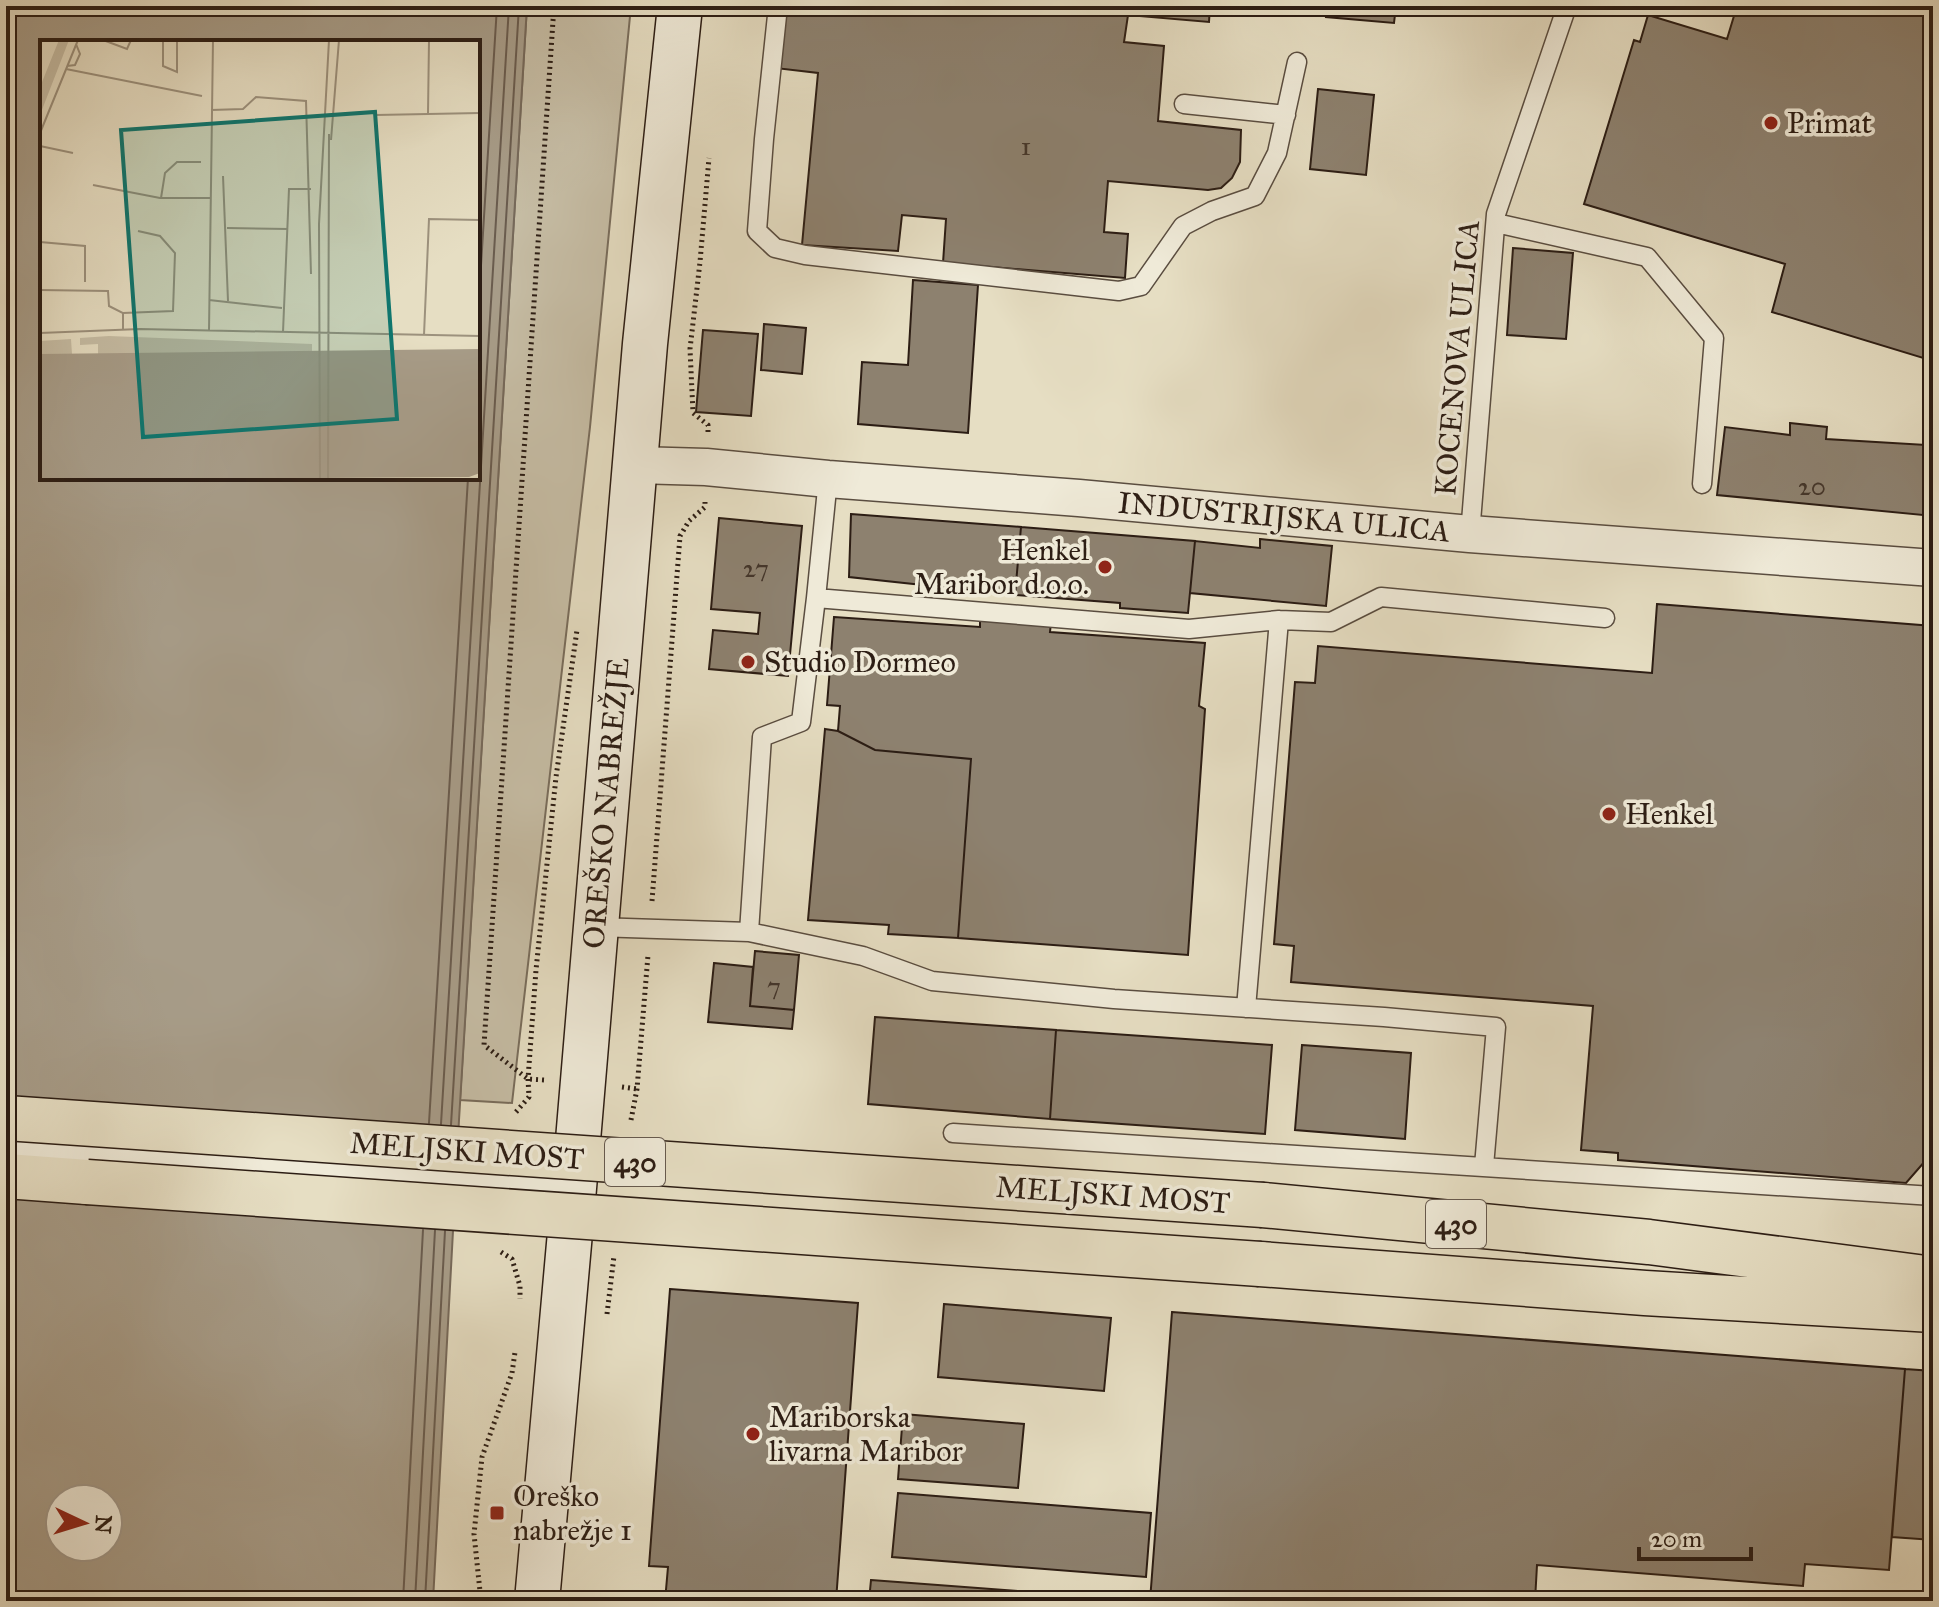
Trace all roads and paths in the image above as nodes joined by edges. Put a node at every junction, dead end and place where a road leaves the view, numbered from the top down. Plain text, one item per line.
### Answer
1 (554, 6) edge
2 (680, 6) edge
3 (778, 6) edge
4 (1567, 6) edge
5 (1297, 62) dead end
6 (1184, 104) dead end
7 (1286, 115) junction
8 (709, 157) dead end
9 (1496, 223) junction
10 (708, 425) dead end
11 (636, 465) junction
12 (828, 479) junction
13 (1702, 484) dead end
14 (705, 507) dead end
15 (1470, 534) junction
16 (1933, 568) edge
17 (816, 598) junction
18 (1605, 618) dead end
19 (1279, 620) junction
20 (654, 877) dead end
21 (596, 927) junction
22 (749, 932) junction
23 (646, 973) dead end
24 (1246, 1008) junction
25 (528, 1079) dead end
26 (6, 1118) edge
27 (631, 1125) dead end
28 (953, 1133) dead end
29 (6, 1150) edge
30 (1484, 1166) junction
31 (6, 1176) edge
32 (574, 1188) junction
33 (1933, 1196) edge
34 (1649, 1242) junction
35 (1933, 1250) edge
36 (512, 1259) dead end
37 (1933, 1279) edge
38 (1645, 1293) junction
39 (520, 1310) dead end
40 (1933, 1310) edge
41 (1933, 1341) edge
42 (516, 1348) dead end
43 (481, 1601) edge
44 (537, 1601) edge

1 - 25 path
2 - 11 street, OREŠKO NABREŽJE
3 - 7 lane
4 - 9 lane, KOCENOVA ULICA
5 - 7 lane
6 - 7 lane
8 - 10 path
9 - 13 lane
9 - 15 lane, KOCENOVA ULICA
11 - 12 street, INDUSTRIJSKA ULICA
11 - 21 street, OREŠKO NABREŽJE
12 - 15 street, INDUSTRIJSKA ULICA
12 - 17 lane
14 - 20 path
15 - 16 street, INDUSTRIJSKA ULICA
17 - 19 lane
17 - 22 lane
18 - 19 lane
19 - 24 lane
21 - 22 lane
21 - 32 street, OREŠKO NABREŽJE
22 - 24 lane
23 - 27 path
24 - 30 lane
26 - 34 highway, MELJSKI MOST / 430, bridge
28 - 30 lane
29 - 32 street, MELJSKI MOST
30 - 33 lane
31 - 38 highway, MELJSKI MOST / 430, bridge
32 - 44 street, OREŠKO NABREŽJE
34 - 35 highway
34 - 37 highway, 430
36 - 39 path
38 - 40 highway, 430
38 - 41 highway
42 - 43 path

